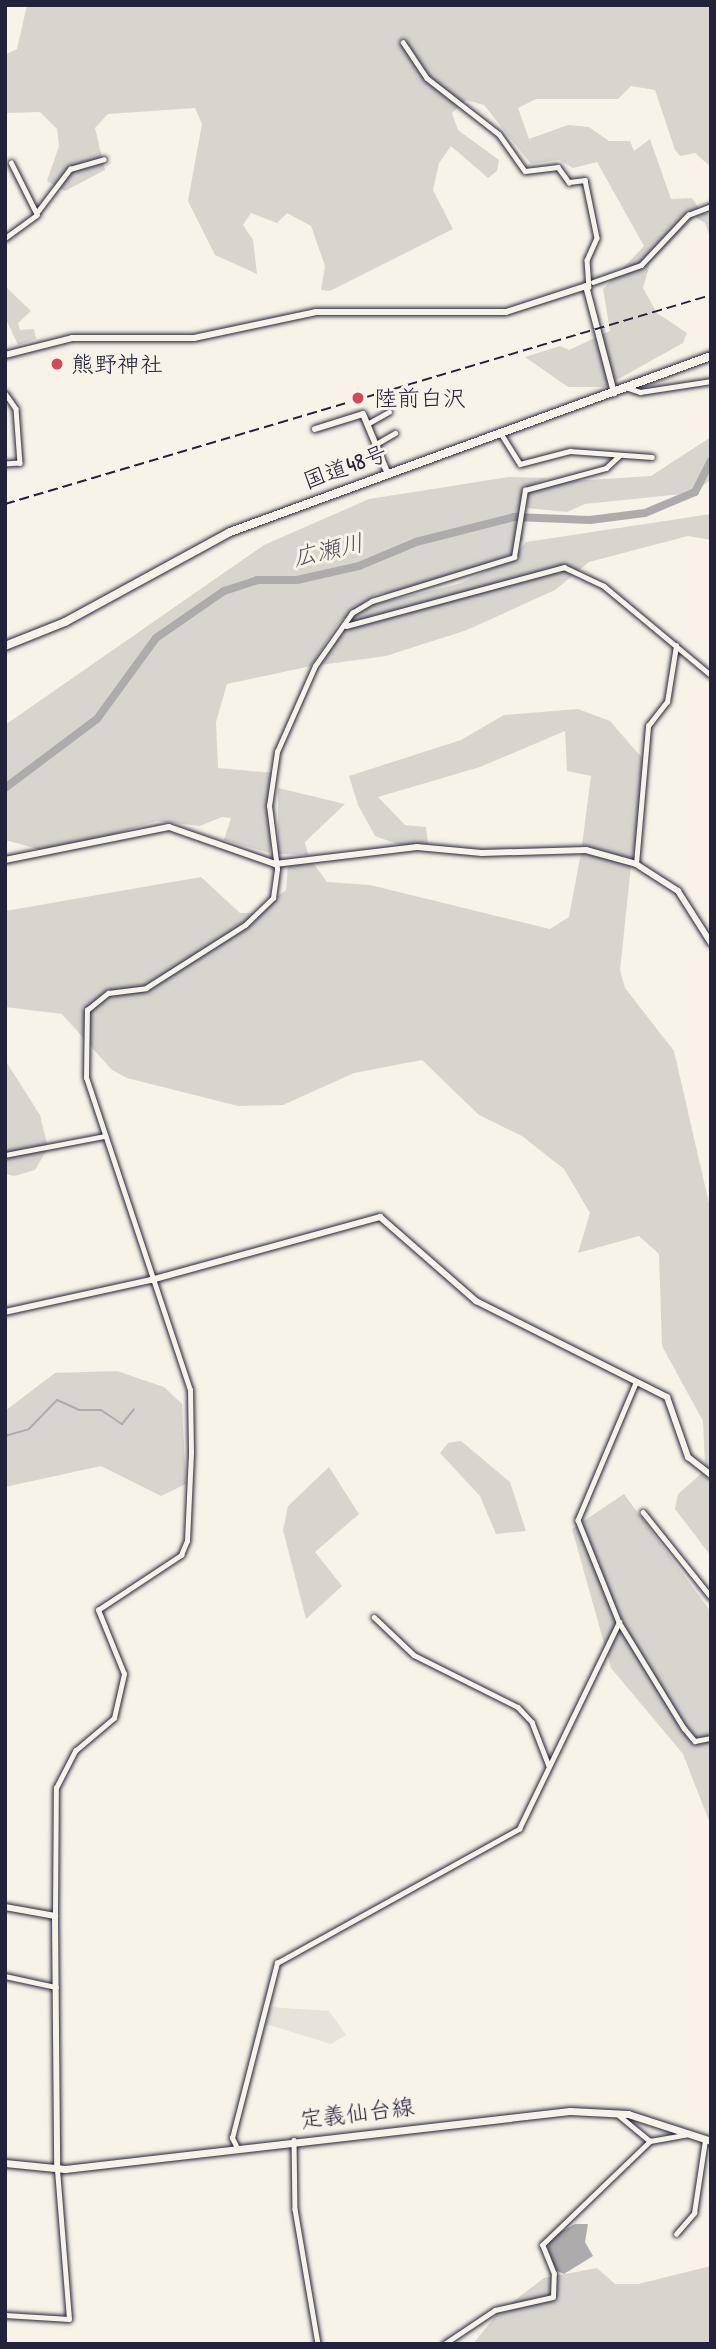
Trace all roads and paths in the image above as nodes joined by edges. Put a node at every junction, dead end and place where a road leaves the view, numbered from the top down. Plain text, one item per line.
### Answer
1 (403, 42) dead end
2 (104, 159) dead end
3 (11, 163) dead end
4 (711, 206) edge
5 (37, 215) junction
6 (5, 238) edge
7 (591, 285) junction
8 (5, 355) edge
9 (711, 356) edge
10 (711, 381) edge
11 (628, 388) junction
12 (5, 393) edge
13 (614, 393) junction
14 (389, 412) dead end
15 (367, 424) junction
16 (315, 429) dead end
17 (395, 433) dead end
18 (502, 435) junction
19 (376, 444) junction
20 (619, 456) junction
21 (652, 457) dead end
22 (5, 464) edge
23 (387, 471) junction
24 (345, 626) junction
25 (5, 646) edge
26 (676, 646) junction
27 (711, 675) edge
28 (5, 860) edge
29 (275, 864) junction
30 (636, 864) junction
31 (711, 943) edge
32 (105, 1136) junction
33 (5, 1155) edge
34 (151, 1280) junction
35 (5, 1311) edge
36 (636, 1383) junction
37 (711, 1475) edge
38 (643, 1512) dead end
39 (711, 1597) edge
40 (374, 1617) dead end
41 (619, 1622) junction
42 (711, 1738) edge
43 (550, 1766) junction
44 (5, 1907) edge
45 (55, 1916) junction
46 (5, 1976) edge
47 (57, 1987) junction
48 (615, 2112) junction
49 (690, 2134) junction
50 (294, 2140) junction
51 (708, 2140) edge
52 (650, 2141) junction
53 (236, 2146) junction
54 (5, 2163) edge
55 (57, 2169) junction
56 (676, 2234) dead end
57 (5, 2315) edge
58 (318, 2344) edge
59 (444, 2344) edge

1 - 7 street
2 - 5 street
3 - 5 street
4 - 7 street
5 - 6 street
7 - 8 street
7 - 13 street
9 - 11 highway, 国道48号
10 - 11 street
11 - 13 highway, 国道48号
12 - 22 street
13 - 18 highway, 国道48号
14 - 15 street
15 - 16 street
15 - 19 street
17 - 19 street
18 - 20 street
18 - 23 highway, 国道48号
19 - 23 street
20 - 21 street
20 - 24 street
23 - 25 highway, 国道48号
24 - 26 street
24 - 29 street
26 - 27 street
26 - 30 street
28 - 29 street
29 - 30 street
29 - 32 street
30 - 31 street
32 - 33 street
32 - 34 street
34 - 35 street
34 - 36 street
34 - 45 street
36 - 37 street
36 - 41 street
38 - 39 street
40 - 43 street
41 - 42 street
41 - 43 street
43 - 53 street
44 - 45 street
45 - 47 street
46 - 47 street
47 - 55 street
48 - 49 main road, 定義仙台線
48 - 50 main road, 定義仙台線
48 - 52 street
49 - 51 main road, 定義仙台線
49 - 52 street
50 - 53 main road, 定義仙台線
50 - 58 street
51 - 56 street
52 - 59 street
53 - 55 main road, 定義仙台線
54 - 55 main road, 定義仙台線
55 - 57 street

